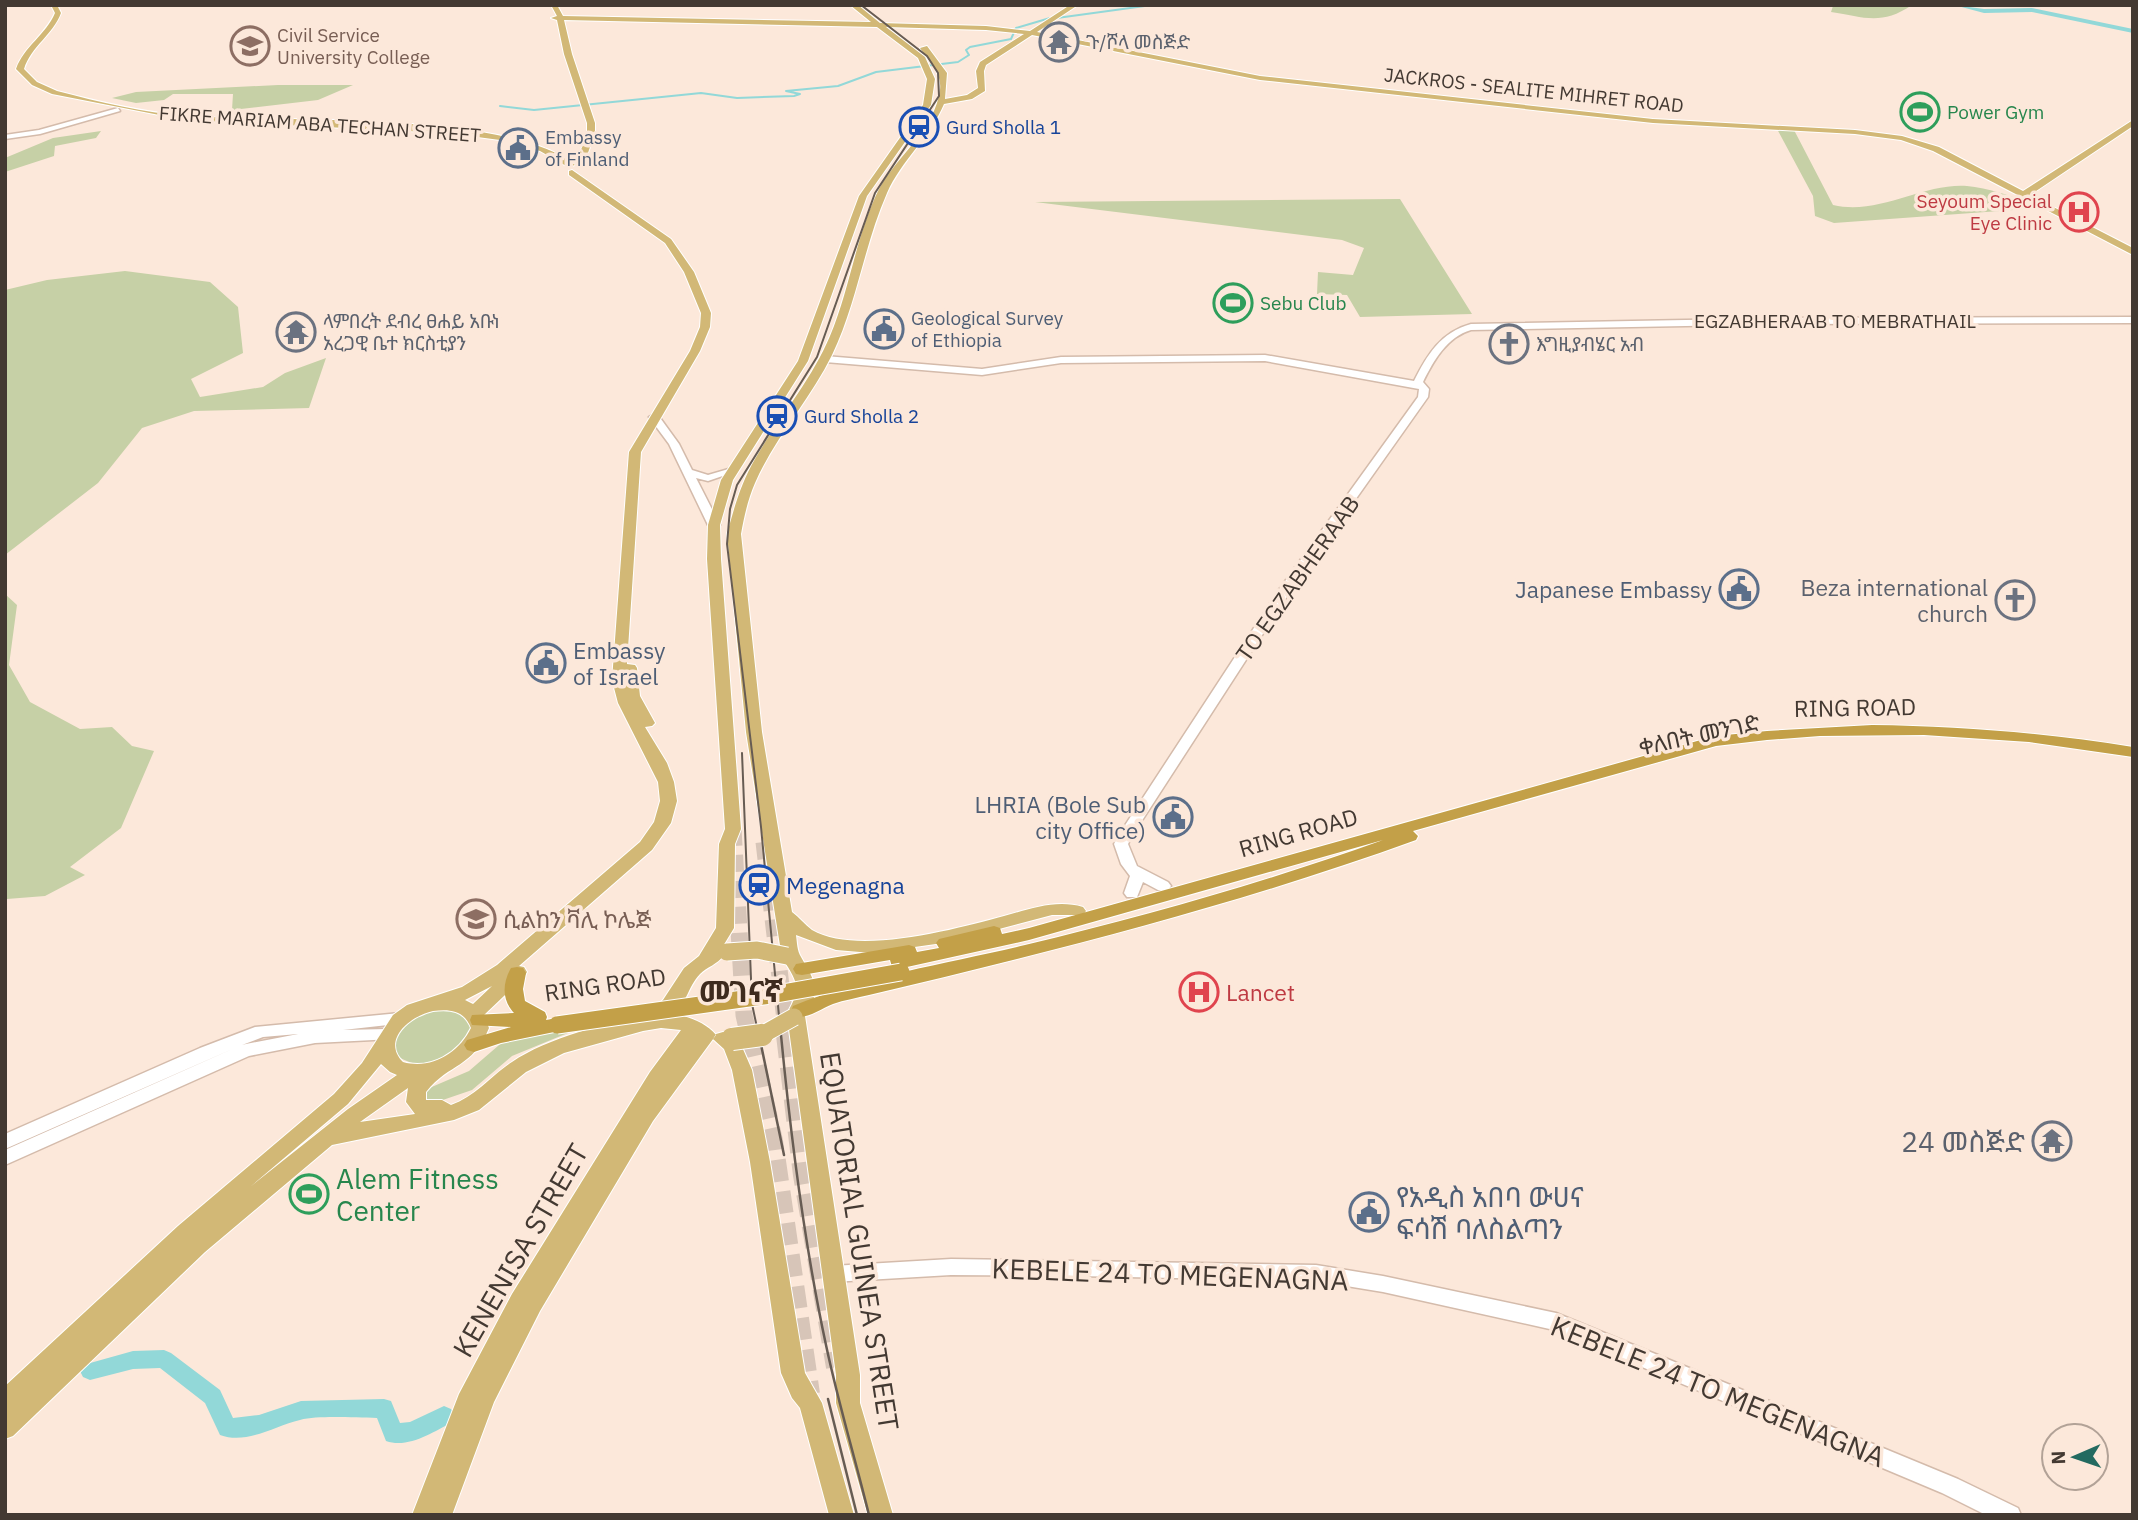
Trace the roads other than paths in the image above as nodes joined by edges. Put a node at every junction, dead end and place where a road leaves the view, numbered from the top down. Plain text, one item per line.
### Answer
1 (54, 5) edge
2 (548, 5) edge
3 (554, 5) edge
4 (853, 5) edge
5 (866, 5) edge
6 (1072, 5) edge
7 (866, 15) junction
8 (880, 15) junction
9 (557, 17) junction
10 (850, 22) junction
11 (877, 23) junction
12 (893, 23) junction
13 (917, 24) junction
14 (902, 31) junction
15 (1022, 32) junction
16 (895, 36) junction
17 (933, 66) junction
18 (1299, 80) junction
19 (965, 98) junction
20 (941, 102) junction
21 (583, 105) junction
22 (118, 110) dead end
23 (2133, 122) edge
24 (2133, 129) edge
25 (5, 137) edge
26 (530, 145) junction
27 (572, 147) junction
28 (573, 167) junction
29 (2031, 193) junction
30 (2133, 250) edge
31 (828, 298) junction
32 (847, 298) junction
33 (2133, 319) edge
34 (1537, 324) joint
35 (825, 358) junction
36 (1419, 384) junction
37 (656, 419) junction
38 (732, 471) junction
39 (688, 472) junction
40 (714, 525) junction
41 (627, 696) junction
42 (2133, 752) edge
43 (2133, 758) edge
44 (1410, 836) junction
45 (1329, 853) junction
46 (1135, 885) junction
47 (781, 909) junction
48 (1077, 911) junction
49 (706, 959) junction
50 (793, 961) junction
51 (517, 973) junction
52 (680, 990) junction
53 (430, 1005) junction
54 (797, 1014) junction
55 (477, 1017) junction
56 (400, 1019) junction
57 (552, 1020) junction
58 (713, 1035) junction
59 (385, 1038) junction
60 (474, 1045) junction
61 (428, 1070) junction
62 (324, 1140) junction
63 (5, 1142) edge
64 (5, 1158) edge
65 (253, 1183) junction
66 (192, 1249) junction
67 (832, 1275) junction
68 (5, 1402) edge
69 (5, 1428) edge
70 (5, 1441) edge
71 (424, 1515) edge
72 (439, 1515) edge
73 (842, 1515) edge
74 (881, 1515) edge
75 (2010, 1515) edge

1 - 26 main road, FIKRE MARIAM ABA TECHAN STREET
2 - 9 main road
3 - 9 main road
4 - 7 main road
5 - 8 main road
6 - 15 main road
7 - 10 main road
7 - 11 main road
8 - 12 main road
8 - 13 main road
9 - 10 main road
9 - 21 main road
10 - 11 main road
10 - 16 main road
11 - 12 main road
11 - 16 main road
12 - 13 main road
12 - 14 main road
13 - 14 main road
13 - 15 main road
14 - 17 main road
15 - 18 main road
15 - 19 main road
16 - 17 main road
17 - 20 main road
17 - 31 main road
18 - 29 main road, JACKROS - SEALITE MIHRET ROAD
18 - 29 main road
19 - 20 main road
19 - 20 main road
20 - 32 main road
21 - 27 main road
21 - 28 main road
22 - 25 main road
23 - 29 main road
24 - 29 main road
26 - 27 main road
26 - 28 main road, FIKRE MARIAM ABA TECHAN STREET
27 - 28 main road
28 - 37 main road, FIKRE MARIAM ABA TECHAN STREET
29 - 30 main road
31 - 32 main road
31 - 38 main road
32 - 35 main road
33 - 34 main road, EGZABHERAAB TO MEBRATHAIL
34 - 36 main road, TO EGZABHERAAB
35 - 36 main road
35 - 47 main road
36 - 46 main road, TO EGZABHERAAB
37 - 39 main road
37 - 41 main road, FIKRE MARIAM ABA TECHAN STREET
38 - 39 main road
38 - 40 main road
39 - 40 main road
40 - 49 main road
41 - 51 main road, FIKRE MARIAM ABA TECHAN STREET
41 - 53 main road, FIKRE MARIAM ABA TECHAN STREET
42 - 45 highway, RING ROAD
43 - 44 highway, ቀለበት መንገድ
44 - 45 highway, ቀለበት መንገድ
44 - 54 highway
45 - 46 highway
45 - 57 highway, RING ROAD, bridge
46 - 48 highway
47 - 48 main road
47 - 50 main road
48 - 50 highway
49 - 50 main road, bridge
49 - 52 main road
50 - 54 main road
51 - 55 main road, FIKRE MARIAM ABA TECHAN STREET
51 - 57 highway
52 - 58 main road
52 - 61 main road
53 - 55 main road
53 - 56 main road
54 - 58 main road, bridge
54 - 67 main road, EQUATORIAL GUINEA STREET
55 - 57 highway, RING ROAD
55 - 60 main road
56 - 59 main road
56 - 63 main road
57 - 60 highway, RING ROAD
58 - 62 main road
58 - 71 main road, KENENISA STREET
58 - 72 main road, KENENISA STREET
58 - 73 main road
59 - 61 main road
59 - 64 main road
59 - 65 main road
60 - 61 main road
61 - 62 main road
62 - 65 main road
65 - 66 main road
65 - 68 main road
66 - 69 main road
66 - 70 main road
67 - 74 main road, EQUATORIAL GUINEA STREET
67 - 75 main road, KEBELE 24 TO MEGENAGNA

